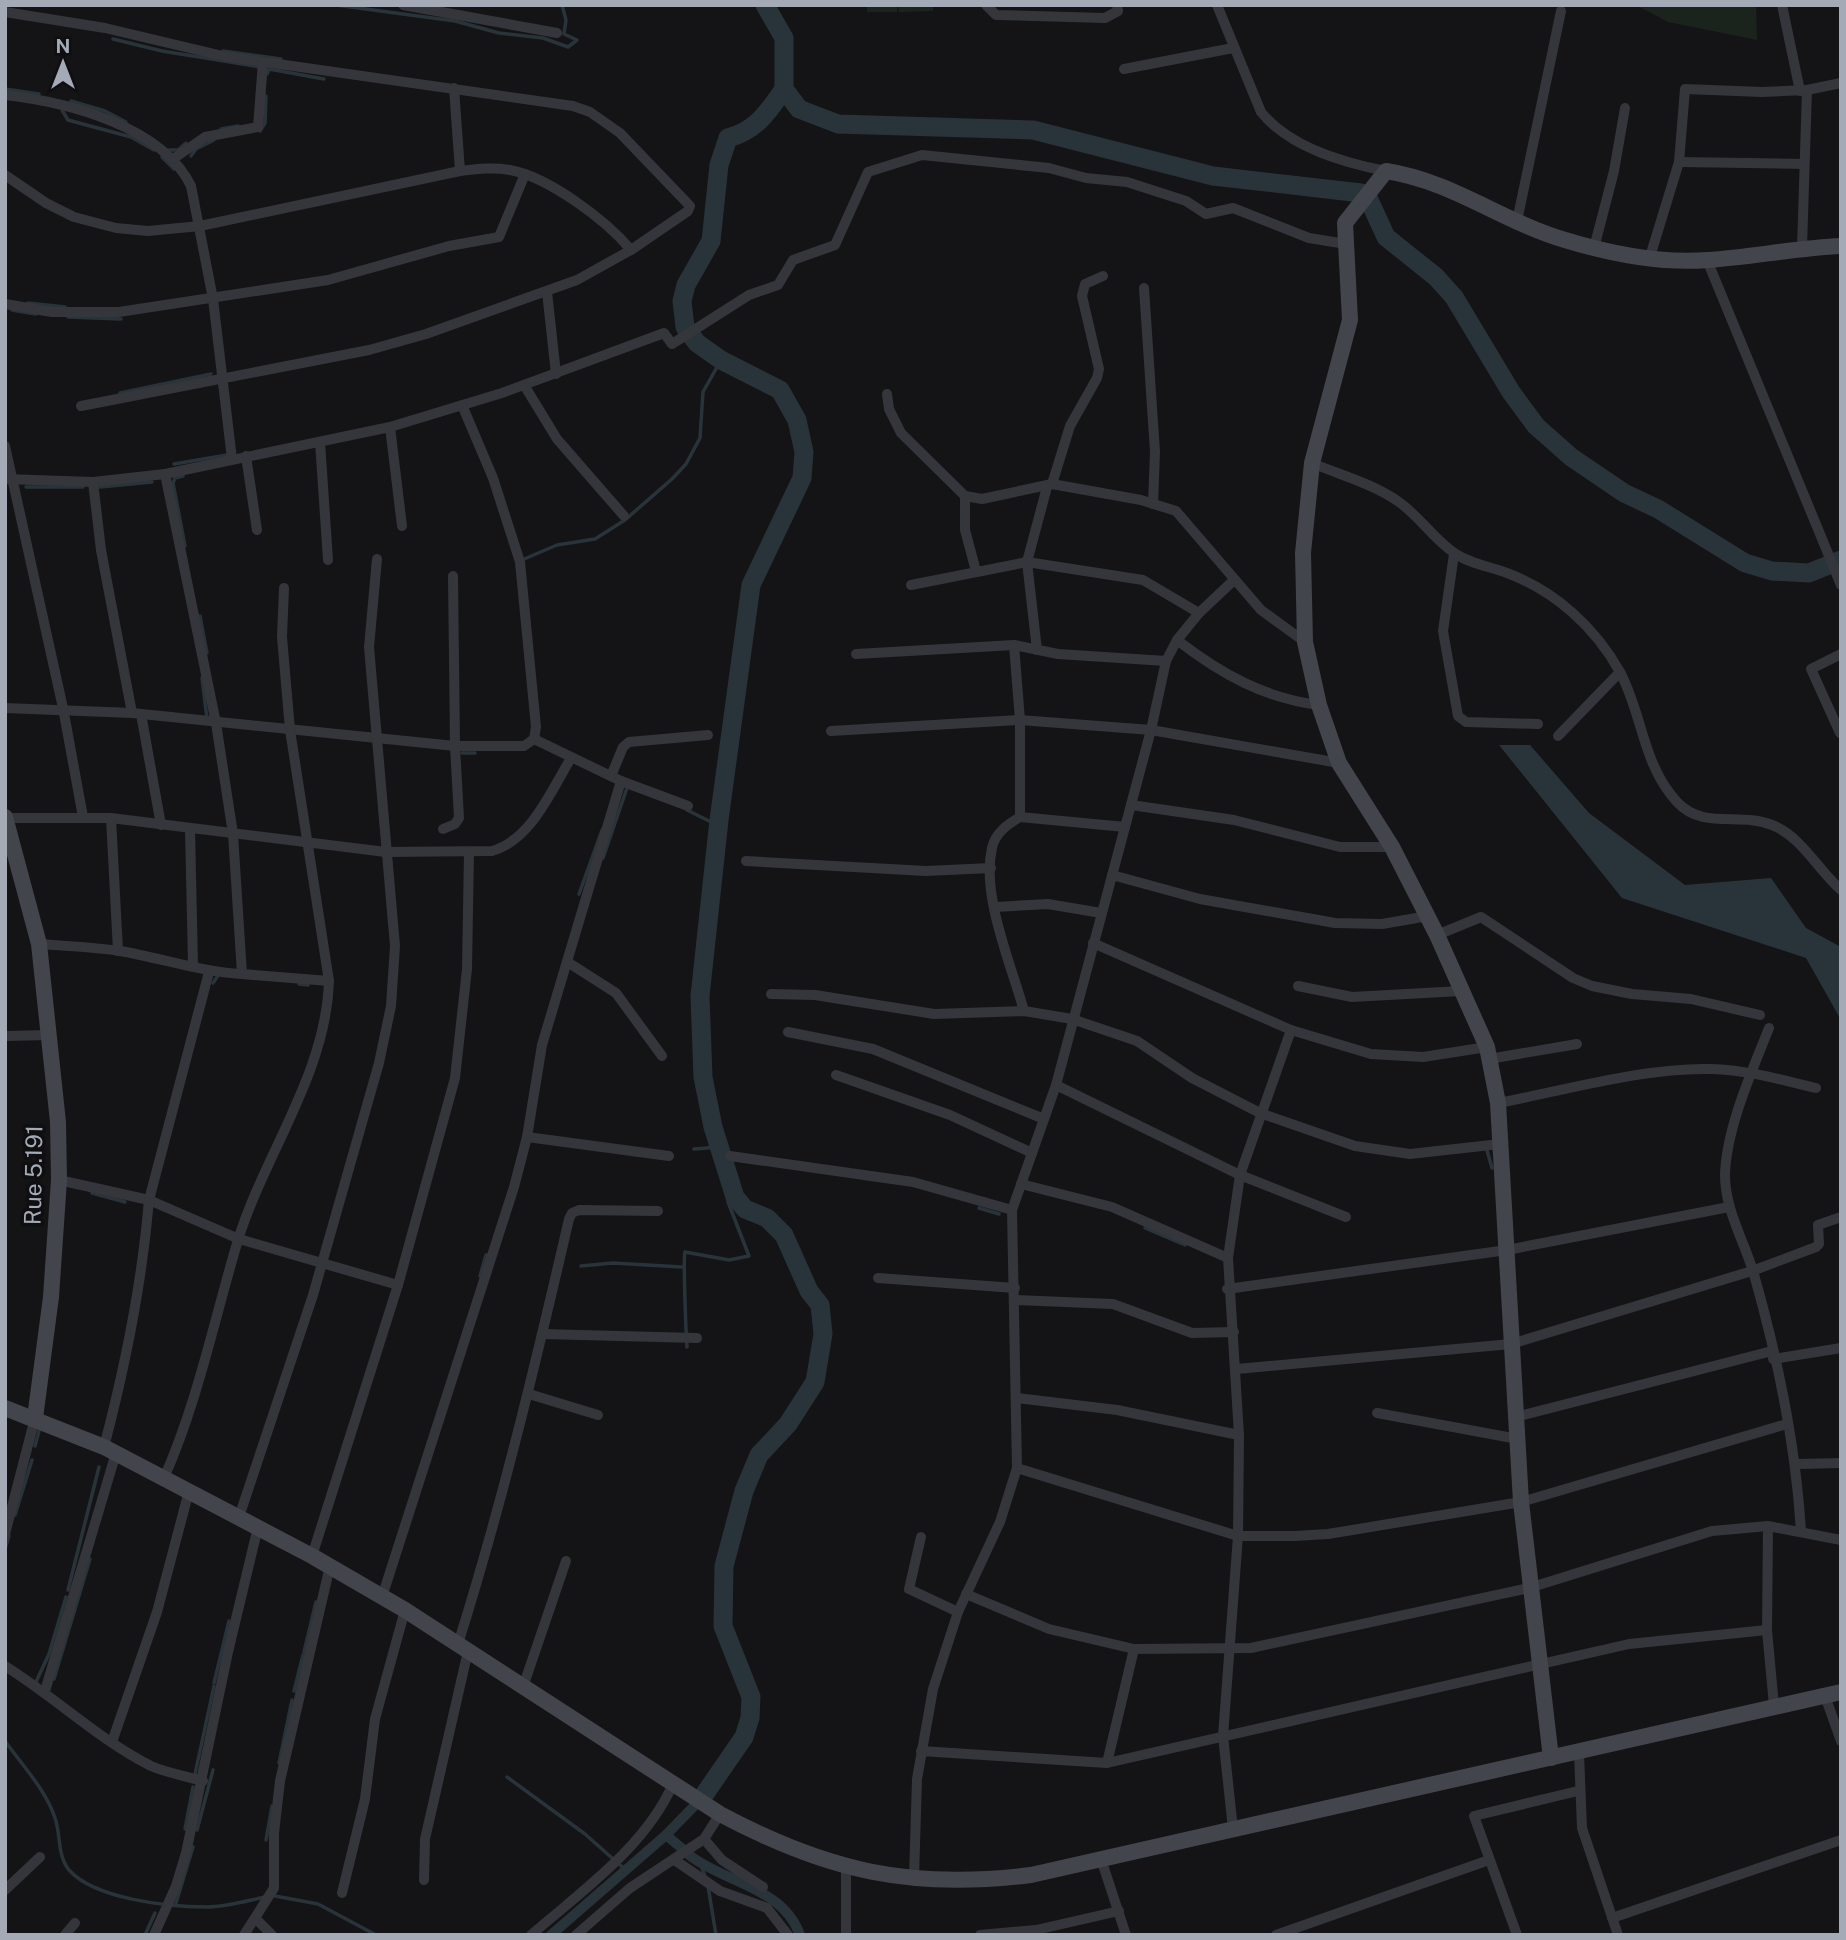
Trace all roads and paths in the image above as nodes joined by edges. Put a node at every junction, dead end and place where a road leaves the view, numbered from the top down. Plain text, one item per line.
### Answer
1 (403, 5) edge
2 (986, 5) edge
3 (1117, 5) edge
4 (1217, 5) edge
5 (1782, 5) edge
6 (1562, 11) dead end
7 (5, 12) edge
8 (557, 33) dead end
9 (1233, 48) junction
10 (263, 62) junction
11 (1125, 69) dead end
12 (1841, 83) edge
13 (454, 88) junction
14 (1803, 91) junction
15 (5, 95) edge
16 (1625, 108) dead end
17 (173, 159) junction
18 (1679, 162) junction
19 (1804, 164) junction
20 (1386, 171) junction
21 (460, 172) junction
22 (525, 174) junction
23 (5, 175) edge
24 (1517, 221) junction
25 (200, 226) junction
26 (1346, 244) junction
27 (1841, 246) edge
28 (1594, 248) junction
29 (1802, 248) junction
30 (631, 250) junction
31 (1649, 260) junction
32 (1707, 260) junction
33 (1103, 276) dead end
34 (1144, 288) dead end
35 (547, 292) junction
36 (212, 299) junction
37 (5, 304) edge
38 (556, 374) junction
39 (222, 380) junction
40 (524, 385) junction
41 (887, 394) dead end
42 (462, 405) junction
43 (81, 406) dead end
44 (390, 427) junction
45 (320, 442) junction
46 (5, 446) edge
47 (246, 456) junction
48 (232, 459) junction
49 (1312, 463) junction
50 (165, 474) junction
51 (10, 479) edge
52 (93, 482) junction
53 (1049, 485) junction
54 (965, 496) junction
55 (1153, 504) junction
56 (624, 516) dead end
57 (402, 526) dead end
58 (257, 530) dead end
59 (1454, 554) junction
60 (377, 559) dead end
61 (327, 560) dead end
62 (1027, 562) junction
63 (976, 571) junction
64 (453, 576) dead end
65 (1234, 580) junction
66 (911, 585) dead end
67 (1841, 585) edge
68 (284, 588) dead end
69 (1199, 613) junction
70 (1177, 640) junction
71 (1305, 642) junction
72 (1014, 645) junction
73 (1037, 650) junction
74 (856, 654) dead end
75 (1841, 654) edge
76 (1166, 661) junction
77 (1620, 672) junction
78 (1319, 705) junction
79 (5, 708) edge
80 (63, 708) junction
81 (136, 713) junction
82 (1020, 720) junction
83 (216, 723) junction
84 (1538, 724) dead end
85 (290, 730) junction
86 (1151, 730) junction
87 (831, 731) dead end
88 (1840, 733) edge
89 (708, 735) dead end
90 (1558, 736) dead end
91 (534, 739) junction
92 (377, 740) junction
93 (455, 746) junction
94 (571, 758) junction
95 (1339, 763) junction
96 (616, 778) junction
97 (1131, 805) junction
98 (688, 806) dead end
99 (5, 817) edge
100 (83, 817) junction
101 (1020, 817) junction
102 (111, 818) junction
103 (161, 825) junction
104 (1125, 827) junction
105 (190, 829) junction
106 (443, 829) dead end
107 (233, 834) junction
108 (310, 841) junction
109 (1392, 847) junction
110 (386, 852) junction
111 (468, 852) junction
112 (746, 860) dead end
113 (990, 868) junction
114 (1112, 875) junction
115 (1841, 890) edge
116 (995, 906) junction
117 (1101, 913) junction
118 (1428, 916) junction
119 (1437, 935) junction
120 (1093, 943) junction
121 (39, 944) junction
122 (118, 951) junction
123 (569, 963) junction
124 (193, 965) junction
125 (209, 972) junction
126 (242, 974) junction
127 (329, 981) junction
128 (1298, 986) dead end
129 (1461, 991) junction
130 (771, 994) dead end
131 (1024, 1011) junction
132 (1760, 1015) dead end
133 (1072, 1019) junction
134 (1769, 1028) dead end
135 (1291, 1030) junction
136 (788, 1032) dead end
137 (50, 1035) junction
138 (5, 1036) edge
139 (1577, 1044) dead end
140 (1488, 1053) junction
141 (662, 1056) dead end
142 (1752, 1073) junction
143 (836, 1075) dead end
144 (1056, 1085) junction
145 (1816, 1088) dead end
146 (1498, 1103) junction
147 (1260, 1113) junction
148 (1044, 1119) junction
149 (527, 1137) junction
150 (1500, 1144) junction
151 (1032, 1153) junction
152 (669, 1156) dead end
153 (730, 1156) dead end
154 (1240, 1175) junction
155 (59, 1180) junction
156 (1021, 1184) junction
157 (149, 1200) junction
158 (1729, 1207) junction
159 (1012, 1210) junction
160 (658, 1211) dead end
161 (1346, 1217) dead end
162 (1841, 1217) edge
163 (239, 1239) junction
164 (1507, 1250) junction
165 (1227, 1258) junction
166 (321, 1262) junction
167 (1752, 1271) junction
168 (878, 1278) dead end
169 (398, 1285) junction
170 (1227, 1289) junction
171 (1015, 1294) junction
172 (1234, 1332) junction
173 (542, 1334) junction
174 (697, 1338) dead end
175 (1511, 1344) junction
176 (1841, 1348) edge
177 (1772, 1355) junction
178 (1237, 1369) junction
179 (529, 1394) junction
180 (1017, 1398) junction
181 (5, 1408) edge
182 (1377, 1413) dead end
183 (598, 1415) dead end
184 (1516, 1417) junction
185 (35, 1418) junction
186 (1787, 1424) junction
187 (1239, 1435) junction
188 (1518, 1439) junction
189 (110, 1450) junction
190 (1841, 1463) edge
191 (1797, 1464) junction
192 (1017, 1468) junction
193 (164, 1478) junction
194 (189, 1491) junction
195 (1521, 1502) junction
196 (239, 1517) junction
197 (1768, 1526) junction
198 (258, 1527) junction
199 (1801, 1532) junction
200 (5, 1534) edge
201 (1238, 1536) junction
202 (921, 1537) dead end
203 (1841, 1540) edge
204 (312, 1556) junction
205 (566, 1561) dead end
206 (330, 1566) junction
207 (1529, 1588) junction
208 (966, 1594) junction
209 (382, 1597) junction
210 (405, 1610) junction
211 (958, 1612) junction
212 (1766, 1630) junction
213 (463, 1648) junction
214 (1230, 1648) junction
215 (1134, 1649) junction
216 (5, 1665) edge
217 (1538, 1666) junction
218 (523, 1687) junction
219 (45, 1691) junction
220 (1833, 1694) edge
221 (1774, 1706) junction
222 (1223, 1736) junction
223 (1841, 1741) edge
224 (112, 1742) junction
225 (921, 1751) junction
226 (1579, 1753) junction
227 (1551, 1758) junction
228 (1107, 1763) junction
229 (203, 1781) junction
230 (677, 1787) junction
231 (1578, 1791) junction
232 (717, 1812) junction
233 (1233, 1829) junction
234 (704, 1839) junction
235 (1841, 1840) edge
236 (40, 1857) dead end
237 (1101, 1859) junction
238 (1489, 1860) junction
239 (676, 1861) junction
240 (846, 1868) junction
241 (914, 1878) junction
242 (424, 1880) dead end
243 (762, 1887) dead end
244 (5, 1890) edge
245 (342, 1893) dead end
246 (1119, 1911) junction
247 (256, 1917) junction
248 (1612, 1917) junction
249 (75, 1923) dead end
250 (65, 1935) edge
251 (154, 1935) edge
252 (244, 1935) edge
253 (272, 1935) edge
254 (531, 1935) edge
255 (576, 1935) edge
256 (788, 1935) edge
257 (846, 1935) edge
258 (980, 1935) edge
259 (1126, 1935) edge
260 (1276, 1935) edge
261 (1517, 1935) edge
262 (1618, 1935) edge

1 - 8 street
2 - 3 street
4 - 9 street
5 - 14 street
6 - 24 street
7 - 10 street
9 - 11 street
9 - 20 street
10 - 13 street
10 - 17 street
12 - 14 street
13 - 21 street
13 - 30 street
14 - 18 street
14 - 19 street
15 - 17 street
16 - 28 street
17 - 25 street
18 - 19 street
18 - 31 street
19 - 29 street
20 - 24 street
20 - 26 street
21 - 22 street
21 - 25 street
22 - 30 street
22 - 36 street
23 - 25 street
24 - 28 street
25 - 36 street
26 - 38 street
26 - 49 street
27 - 29 street
28 - 31 street
29 - 32 street
30 - 35 street
31 - 32 street
32 - 67 street
33 - 53 street
34 - 55 street
35 - 38 street
35 - 39 street
36 - 37 street
36 - 39 street
38 - 40 street
39 - 43 street
39 - 48 street
40 - 42 street
40 - 56 street
41 - 54 street
42 - 44 street
42 - 91 street
44 - 45 street
44 - 57 street
45 - 47 street
45 - 61 street
46 - 51 street
47 - 48 street
47 - 58 street
48 - 50 street
49 - 59 street
49 - 71 street
50 - 52 street
50 - 83 street
51 - 52 street
51 - 80 street
52 - 81 street
53 - 54 street
53 - 55 street
53 - 62 street
54 - 63 street
55 - 65 street
59 - 77 street
59 - 84 street
60 - 92 street
62 - 63 street
62 - 69 street
62 - 73 street
63 - 66 street
64 - 93 street
65 - 69 street
65 - 71 street
68 - 85 street
69 - 70 street
70 - 76 street
70 - 78 street
71 - 78 street
72 - 73 street
72 - 74 street
72 - 82 street
73 - 76 street
75 - 88 street
76 - 86 street
77 - 90 street
77 - 115 street
78 - 95 street
79 - 80 street
80 - 81 street
80 - 100 street
81 - 83 street
81 - 103 street
82 - 86 street
82 - 87 street
82 - 101 street
83 - 85 street
83 - 107 street
85 - 92 street
85 - 108 street
86 - 95 street
86 - 97 street
89 - 96 street
91 - 93 street
91 - 94 street
92 - 93 street
92 - 110 street
93 - 106 street
94 - 96 street
94 - 111 street
95 - 109 street
96 - 98 street
96 - 123 street
97 - 104 street
97 - 109 street
99 - 100 street
99 - 121 street, Rue 5.191
100 - 102 street
101 - 104 street
101 - 113 street
102 - 103 street
102 - 122 street
103 - 105 street
104 - 114 street
105 - 107 street
105 - 124 street
107 - 108 street
107 - 126 street
108 - 110 street
108 - 127 street
109 - 118 street
110 - 111 street
110 - 166 street
111 - 169 street
112 - 113 street
113 - 116 street
114 - 117 street
114 - 118 street
116 - 117 street
116 - 131 street
117 - 120 street
118 - 119 street
119 - 129 street
119 - 132 street
120 - 133 street
120 - 135 street
121 - 122 street
121 - 137 street, Rue 5.191
122 - 124 street
123 - 141 street
123 - 149 street
124 - 125 street
125 - 126 street
125 - 157 street
126 - 127 street
127 - 163 street
128 - 129 street
129 - 140 street
130 - 131 street
131 - 133 street
133 - 144 street
133 - 147 street
134 - 142 street
135 - 140 street
135 - 147 street
136 - 148 street
137 - 138 street
137 - 155 street, Rue 5.191
139 - 140 street
140 - 146 street
142 - 145 street
142 - 146 street
142 - 158 street
143 - 151 street
144 - 148 street
144 - 154 street
146 - 150 street
147 - 150 street
147 - 154 street
148 - 151 street
149 - 152 street
149 - 209 street
150 - 164 street
151 - 156 street
153 - 159 street
154 - 161 street
154 - 165 street
155 - 157 street
155 - 185 street, Rue 5.191
156 - 159 street
156 - 165 street
157 - 163 street
157 - 189 street
158 - 164 street
158 - 167 street
159 - 171 street
160 - 173 street
162 - 167 street
163 - 166 street
163 - 193 street
164 - 170 street
164 - 175 street
165 - 170 street
166 - 169 street
166 - 196 street
167 - 175 street
167 - 177 street
168 - 171 street
169 - 204 street
170 - 172 street
171 - 172 street
171 - 180 street
172 - 178 street
173 - 174 street
173 - 179 street
175 - 178 street
175 - 184 street
176 - 177 street
177 - 184 street
177 - 186 street
178 - 187 street
179 - 183 street
179 - 213 street
180 - 187 street
180 - 192 street
181 - 185 street
182 - 188 street
184 - 188 street
185 - 189 street
185 - 200 street, Rue 5.191
186 - 191 street
186 - 195 street
187 - 201 street
188 - 195 street
189 - 193 street
189 - 219 street
190 - 191 street
191 - 199 street
192 - 201 street
192 - 208 street
193 - 194 street
194 - 196 street
194 - 224 street
195 - 201 street
195 - 207 street
196 - 198 street
197 - 199 street
197 - 207 street
197 - 212 street
198 - 204 street
198 - 229 street
199 - 203 street
201 - 214 street
202 - 211 street
204 - 206 street
205 - 218 street
206 - 209 street
206 - 247 street
207 - 214 street
207 - 217 street
208 - 211 street
208 - 215 street
209 - 210 street
210 - 213 street
210 - 245 street
211 - 225 street
212 - 217 street
212 - 221 street
213 - 218 street
213 - 242 street
214 - 215 street
214 - 222 street
215 - 228 street
216 - 219 street
217 - 222 street
217 - 227 street
218 - 230 street
219 - 224 street
220 - 221 street
220 - 223 street
221 - 226 street
222 - 228 street
222 - 233 street
224 - 229 street
225 - 228 street
225 - 241 street
226 - 227 street
226 - 231 street
227 - 233 street
229 - 251 street
230 - 232 street
230 - 254 street
231 - 238 street
231 - 248 street
232 - 234 street
232 - 240 street
233 - 237 street
234 - 239 street
234 - 243 street
235 - 248 street
236 - 244 street
237 - 241 street
237 - 246 street
238 - 260 street
238 - 261 street
239 - 255 street
239 - 256 street
240 - 241 street
240 - 257 street
246 - 258 street
246 - 259 street
247 - 252 street
247 - 253 street
248 - 262 street
249 - 250 street

